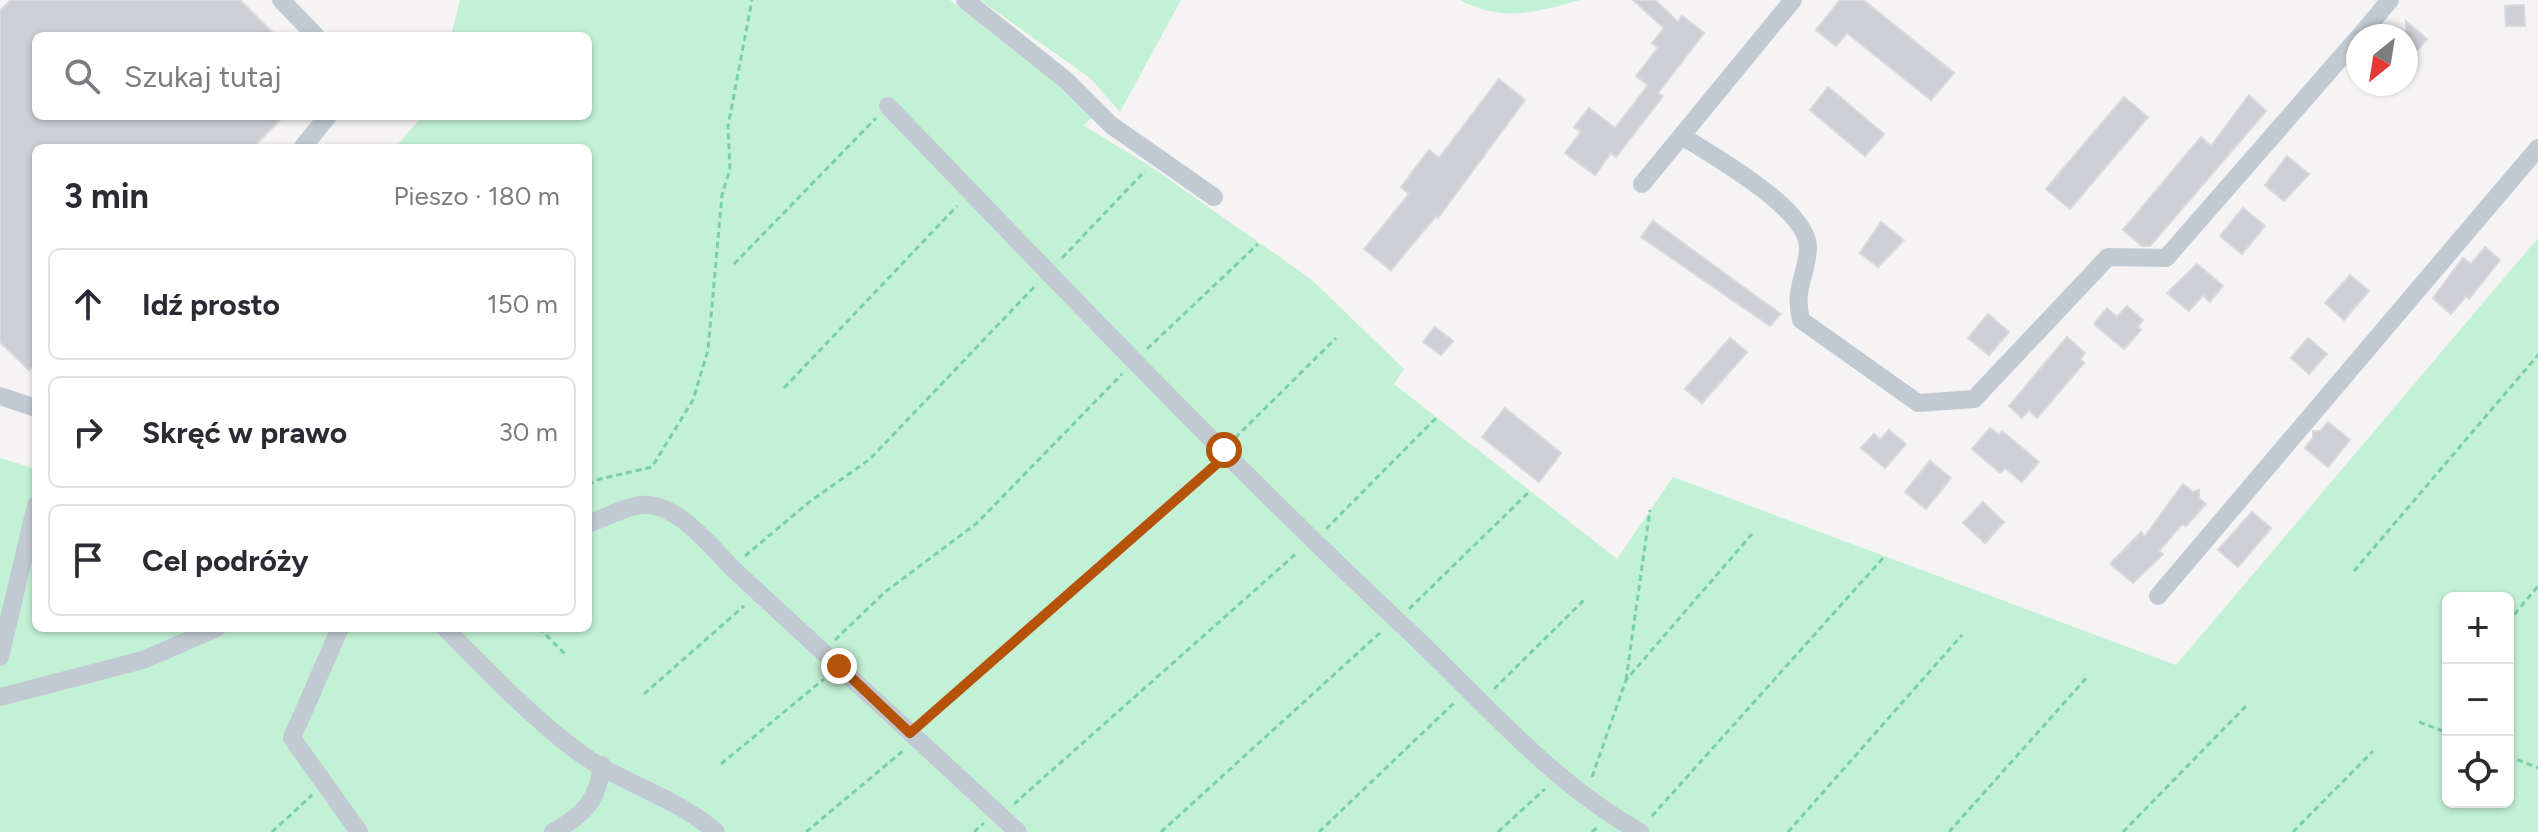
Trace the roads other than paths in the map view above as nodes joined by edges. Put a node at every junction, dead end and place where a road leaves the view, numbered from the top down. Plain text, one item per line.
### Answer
1 (281, 0) edge
2 (965, 0) edge
3 (1793, 0) edge
4 (2390, 0) edge
5 (2370, 24) edge
6 (312, 32) edge
7 (2346, 52) edge
8 (888, 106) road end
9 (325, 120) edge
10 (1682, 136) junction
11 (305, 144) edge
12 (2538, 148) edge
13 (1642, 184) dead end
14 (1214, 197) dead end
15 (0, 396) edge
16 (32, 407) edge
17 (32, 522) edge
18 (592, 523) edge
19 (2158, 596) dead end
20 (208, 632) edge
21 (338, 632) edge
22 (449, 632) edge
23 (0, 657) edge
24 (0, 697) edge
25 (602, 765) junction
26 (359, 832) edge
27 (553, 832) edge
28 (716, 832) edge
29 (1018, 832) edge
30 (1640, 832) edge

1 - 6 lane
2 - 14 lane
3 - 10 lane
4 - 5 lane
7 - 10 lane
8 - 30 lane
9 - 11 lane
10 - 13 lane
12 - 19 lane
15 - 16 lane
17 - 23 lane
18 - 29 lane
20 - 24 lane
21 - 26 lane
22 - 25 lane
25 - 27 lane
25 - 28 lane

